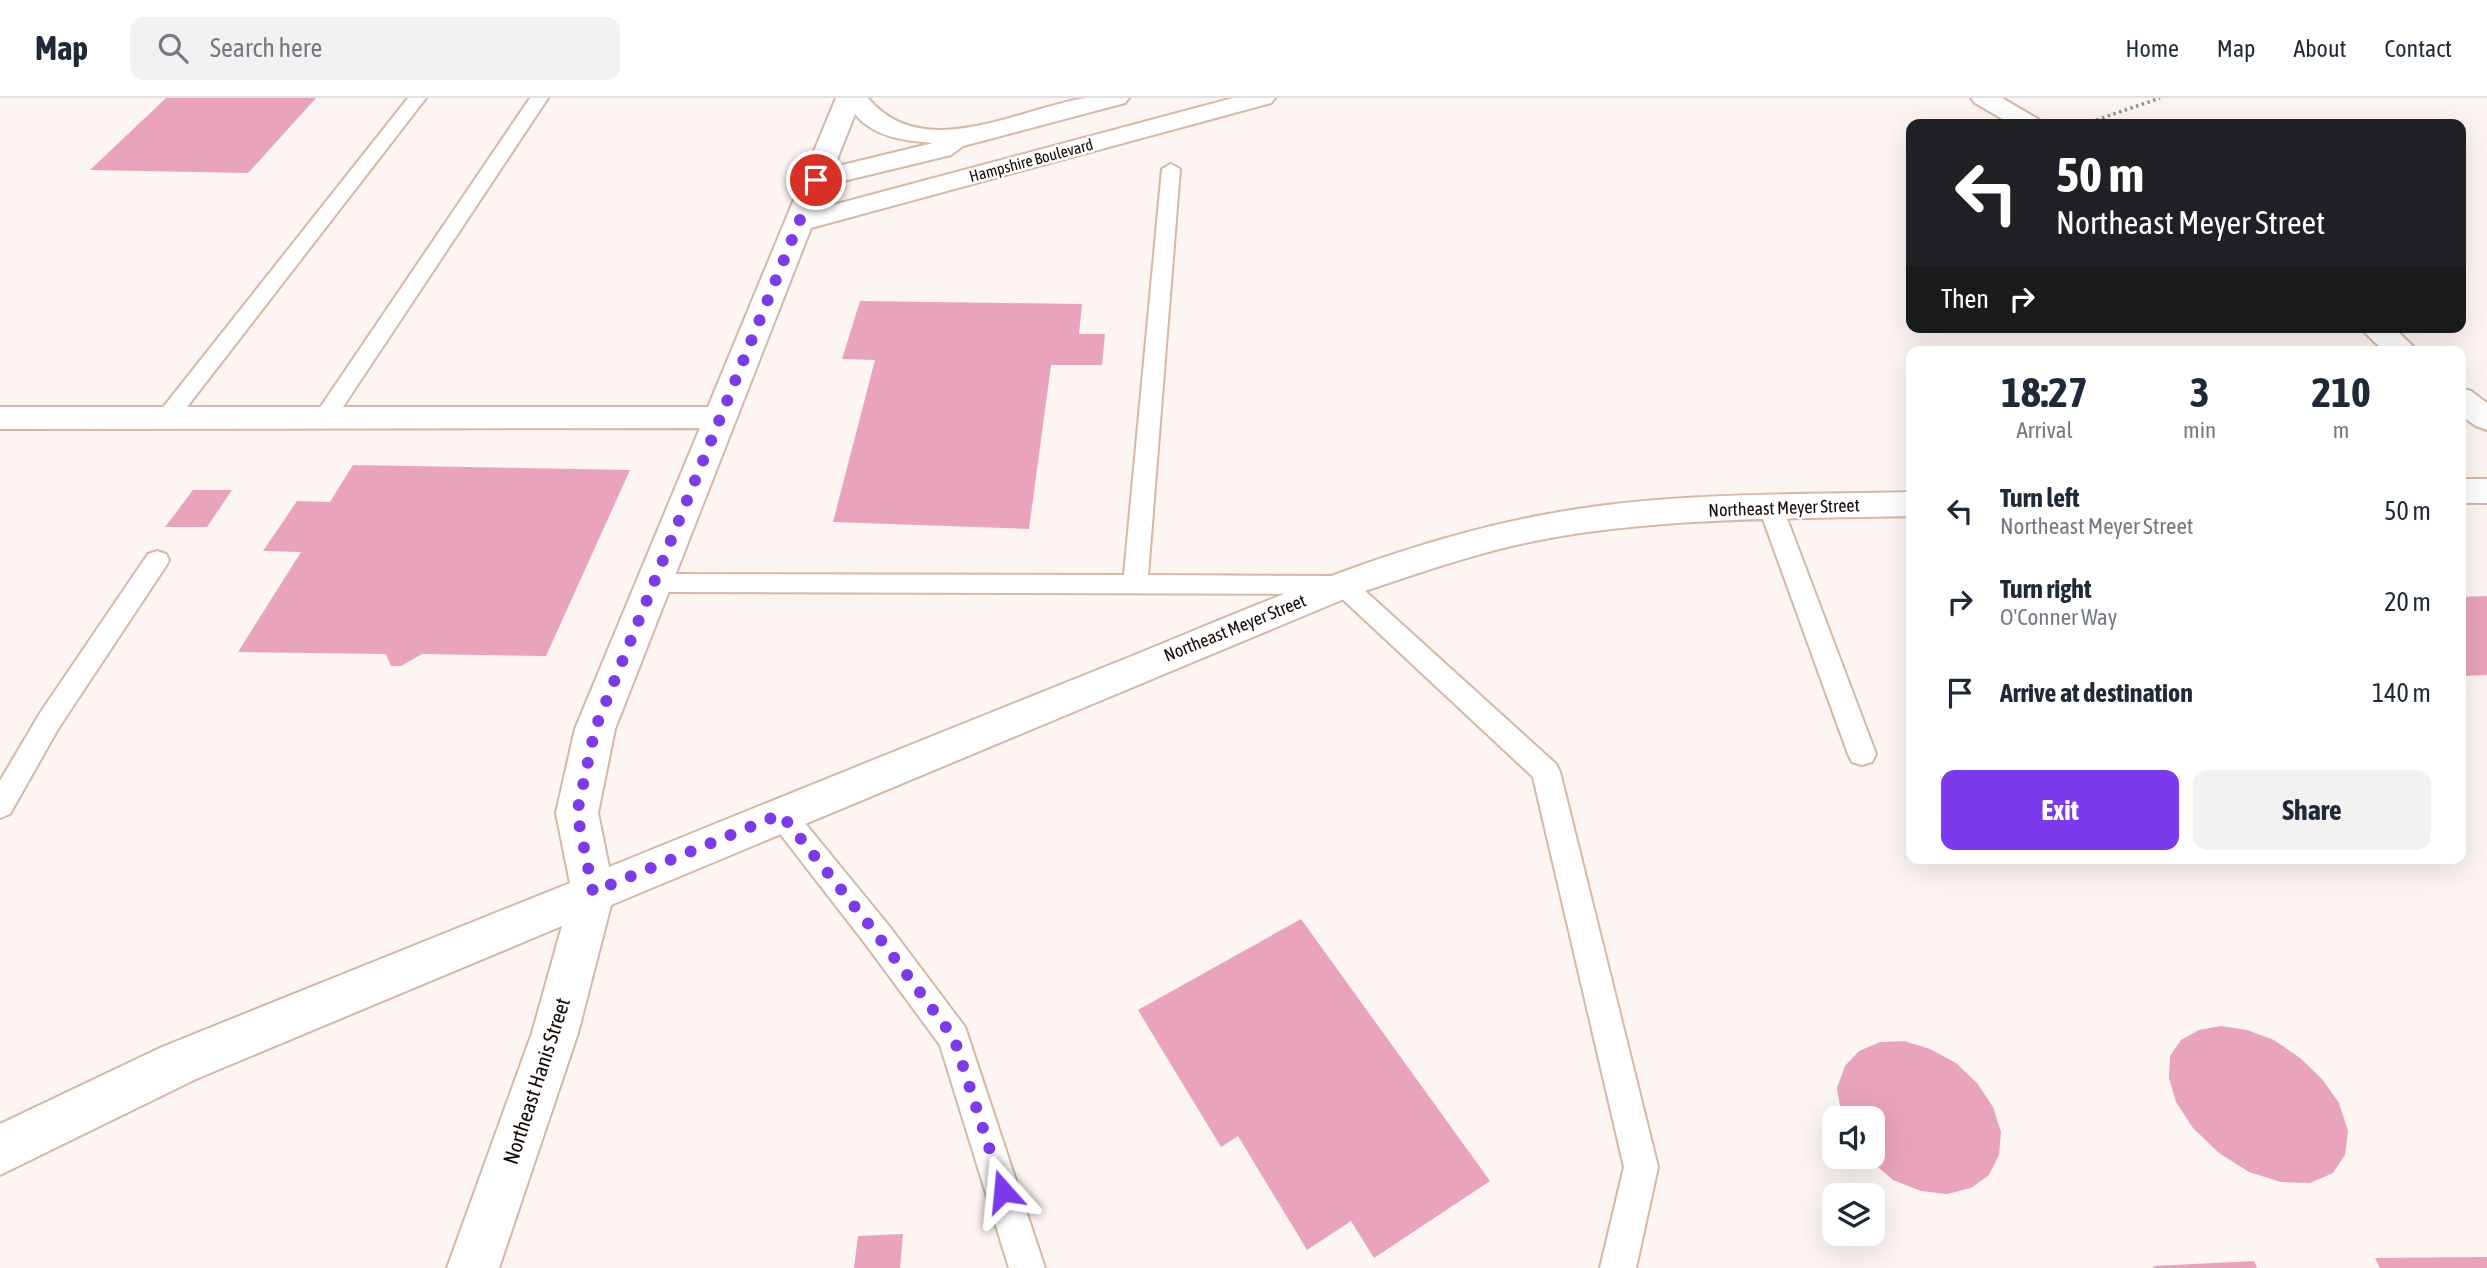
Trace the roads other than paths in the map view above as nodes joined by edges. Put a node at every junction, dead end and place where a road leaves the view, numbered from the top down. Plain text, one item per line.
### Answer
1 (417, 98) edge
2 (539, 98) edge
3 (849, 98) edge
4 (855, 98) edge
5 (1116, 98) edge
6 (1262, 98) edge
7 (1984, 98) edge
8 (2020, 119) edge
9 (962, 138) junction
10 (1171, 169) dead end
11 (816, 180) junction
12 (801, 222) junction
13 (2381, 333) edge
14 (2397, 346) edge
15 (2466, 403) edge
16 (0, 418) edge
17 (719, 418) junction
18 (323, 419) junction
19 (2487, 419) edge
20 (165, 420) junction
21 (2466, 491) edge
22 (2487, 491) edge
23 (1906, 504) edge
24 (1770, 508) junction
25 (157, 560) dead end
26 (653, 583) junction
27 (1135, 584) junction
28 (1343, 585) junction
29 (1862, 754) dead end
30 (0, 806) edge
31 (781, 814) junction
32 (593, 892) junction
33 (0, 1150) edge
34 (473, 1268) edge
35 (1027, 1268) edge
36 (1618, 1268) edge

1 - 20 lane
2 - 18 lane
3 - 11 street
4 - 9 street
5 - 9 street
6 - 12 street, Hampshire Boulevard
7 - 8 street
9 - 11 street
10 - 27 lane
11 - 12 street
12 - 17 street
13 - 14 street
15 - 19 street
16 - 20 street
17 - 18 street
17 - 26 street
18 - 20 street
21 - 22 street
23 - 24 street, Northeast Meyer Street
24 - 28 street, Northeast Meyer Street
24 - 29 lane
25 - 30 lane
26 - 27 lane
26 - 32 street
27 - 28 lane
28 - 31 street, Northeast Meyer Street
28 - 36 lane
31 - 32 street, Northeast Meyer Street
31 - 35 lane
32 - 33 street, Northeast Meyer Street
32 - 34 street, Northeast Hanis Street

